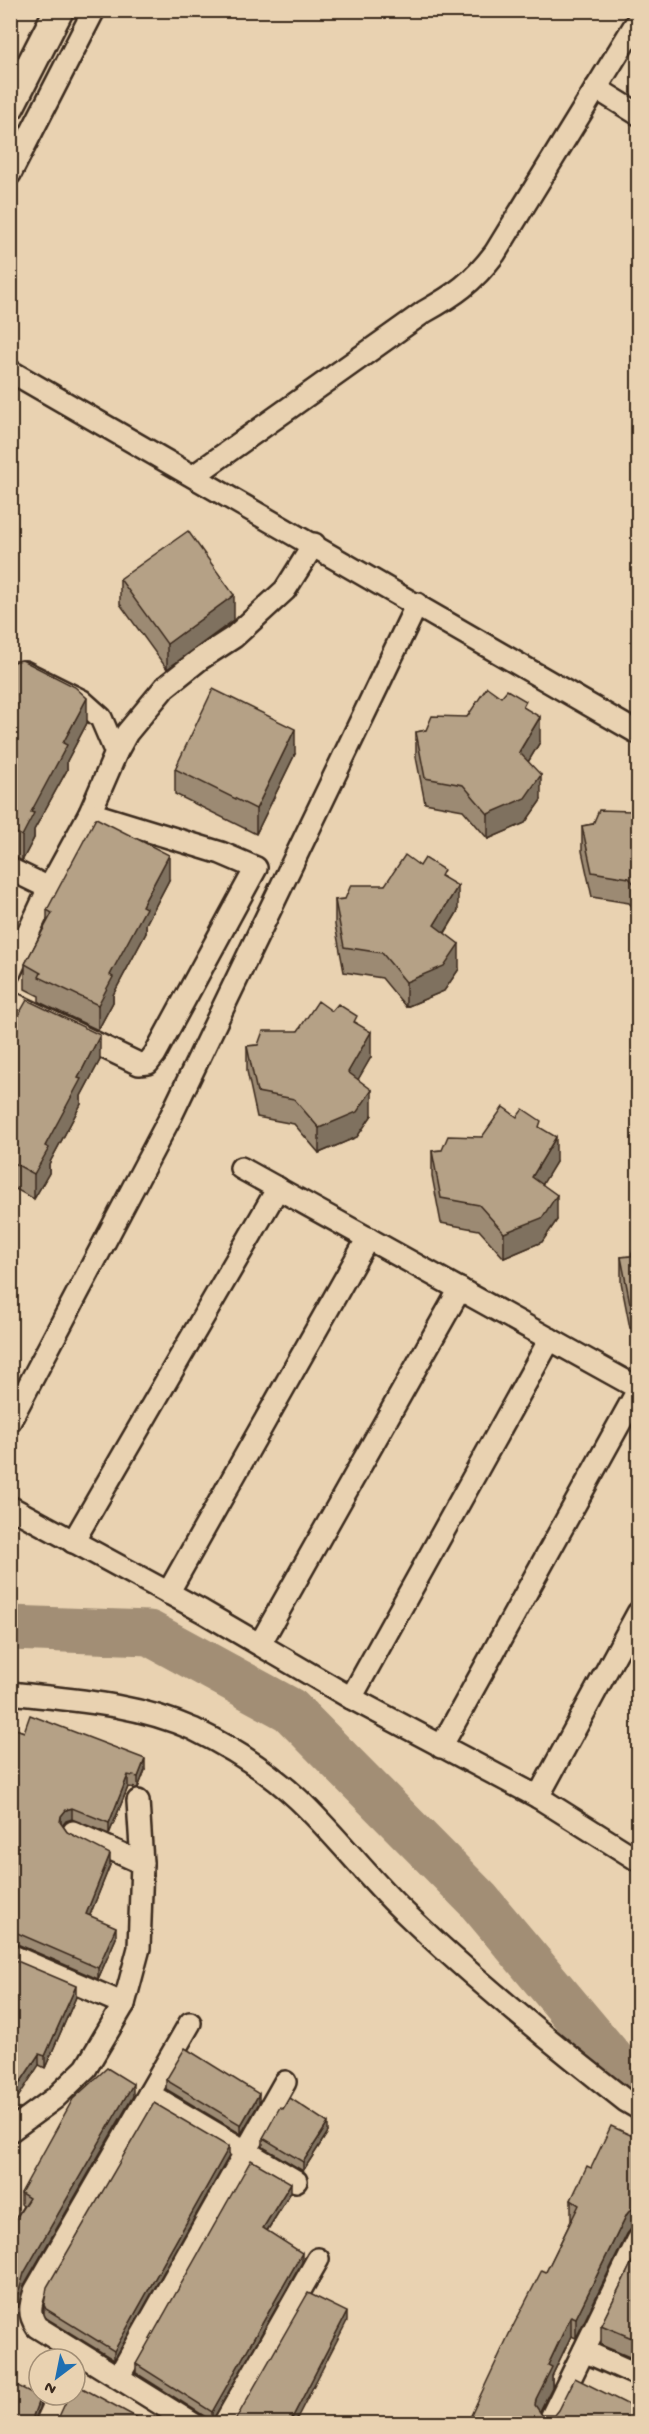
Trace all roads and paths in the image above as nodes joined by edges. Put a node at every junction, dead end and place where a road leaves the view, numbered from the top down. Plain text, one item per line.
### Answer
1 (58, 10) edge
2 (94, 10) edge
3 (639, 20) edge
4 (597, 88) junction
5 (10, 106) edge
6 (639, 114) edge
7 (10, 174) edge
8 (10, 371) edge
9 (195, 475) junction
10 (314, 544) junction
11 (417, 604) junction
12 (10, 674) edge
13 (639, 733) edge
14 (116, 753) junction
15 (90, 813) junction
16 (256, 868) junction
17 (10, 869) edge
18 (284, 881) junction
19 (49, 888) junction
20 (10, 972) edge
21 (10, 1002) edge
22 (240, 1168) dead end
23 (278, 1188) junction
24 (368, 1238) junction
25 (459, 1288) junction
26 (550, 1339) junction
27 (639, 1389) edge
28 (10, 1421) edge
29 (10, 1507) edge
30 (74, 1542) junction
31 (168, 1593) junction
32 (639, 1613) edge
33 (260, 1644) junction
34 (10, 1693) edge
35 (351, 1698) junction
36 (441, 1746) junction
37 (538, 1797) junction
38 (138, 1801) dead end
39 (73, 1832) edge
40 (637, 1854) edge
41 (142, 1863) junction
42 (10, 1955) edge
43 (124, 2004) junction
44 (190, 2023) dead end
45 (285, 2082) dead end
46 (148, 2094) junction
47 (639, 2109) edge
48 (10, 2131) edge
49 (246, 2152) junction
50 (296, 2181) dead end
51 (639, 2240) edge
52 (318, 2259) dead end
53 (584, 2350) junction
54 (639, 2375) edge
55 (119, 2376) junction
56 (54, 2407) edge
57 (192, 2423) edge
58 (45, 2424) edge
59 (224, 2424) edge
60 (548, 2424) edge

1 - 5 main road
2 - 7 street
3 - 4 street
4 - 6 street
4 - 9 street
8 - 9 street
9 - 10 street
10 - 11 street
10 - 14 street
11 - 13 street
11 - 18 street
12 - 14 street
14 - 15 street
15 - 16 street
15 - 19 street
16 - 18 street
16 - 21 street
17 - 19 street
18 - 28 street
19 - 20 street
22 - 23 street
23 - 24 street
23 - 30 street
24 - 25 street
24 - 31 street
25 - 26 street
25 - 33 street
26 - 27 street
26 - 35 street
27 - 36 street
29 - 30 street
30 - 31 street
31 - 33 street
32 - 37 street
33 - 35 street
34 - 47 street
35 - 36 street
36 - 37 street
37 - 40 street
38 - 41 street
39 - 41 street
41 - 43 street
42 - 43 street
43 - 48 street
44 - 46 street
45 - 49 street
46 - 49 street
46 - 55 street
49 - 50 street
49 - 55 street
51 - 53 street
52 - 59 street
53 - 54 street
53 - 60 street
55 - 57 street
56 - 58 street

